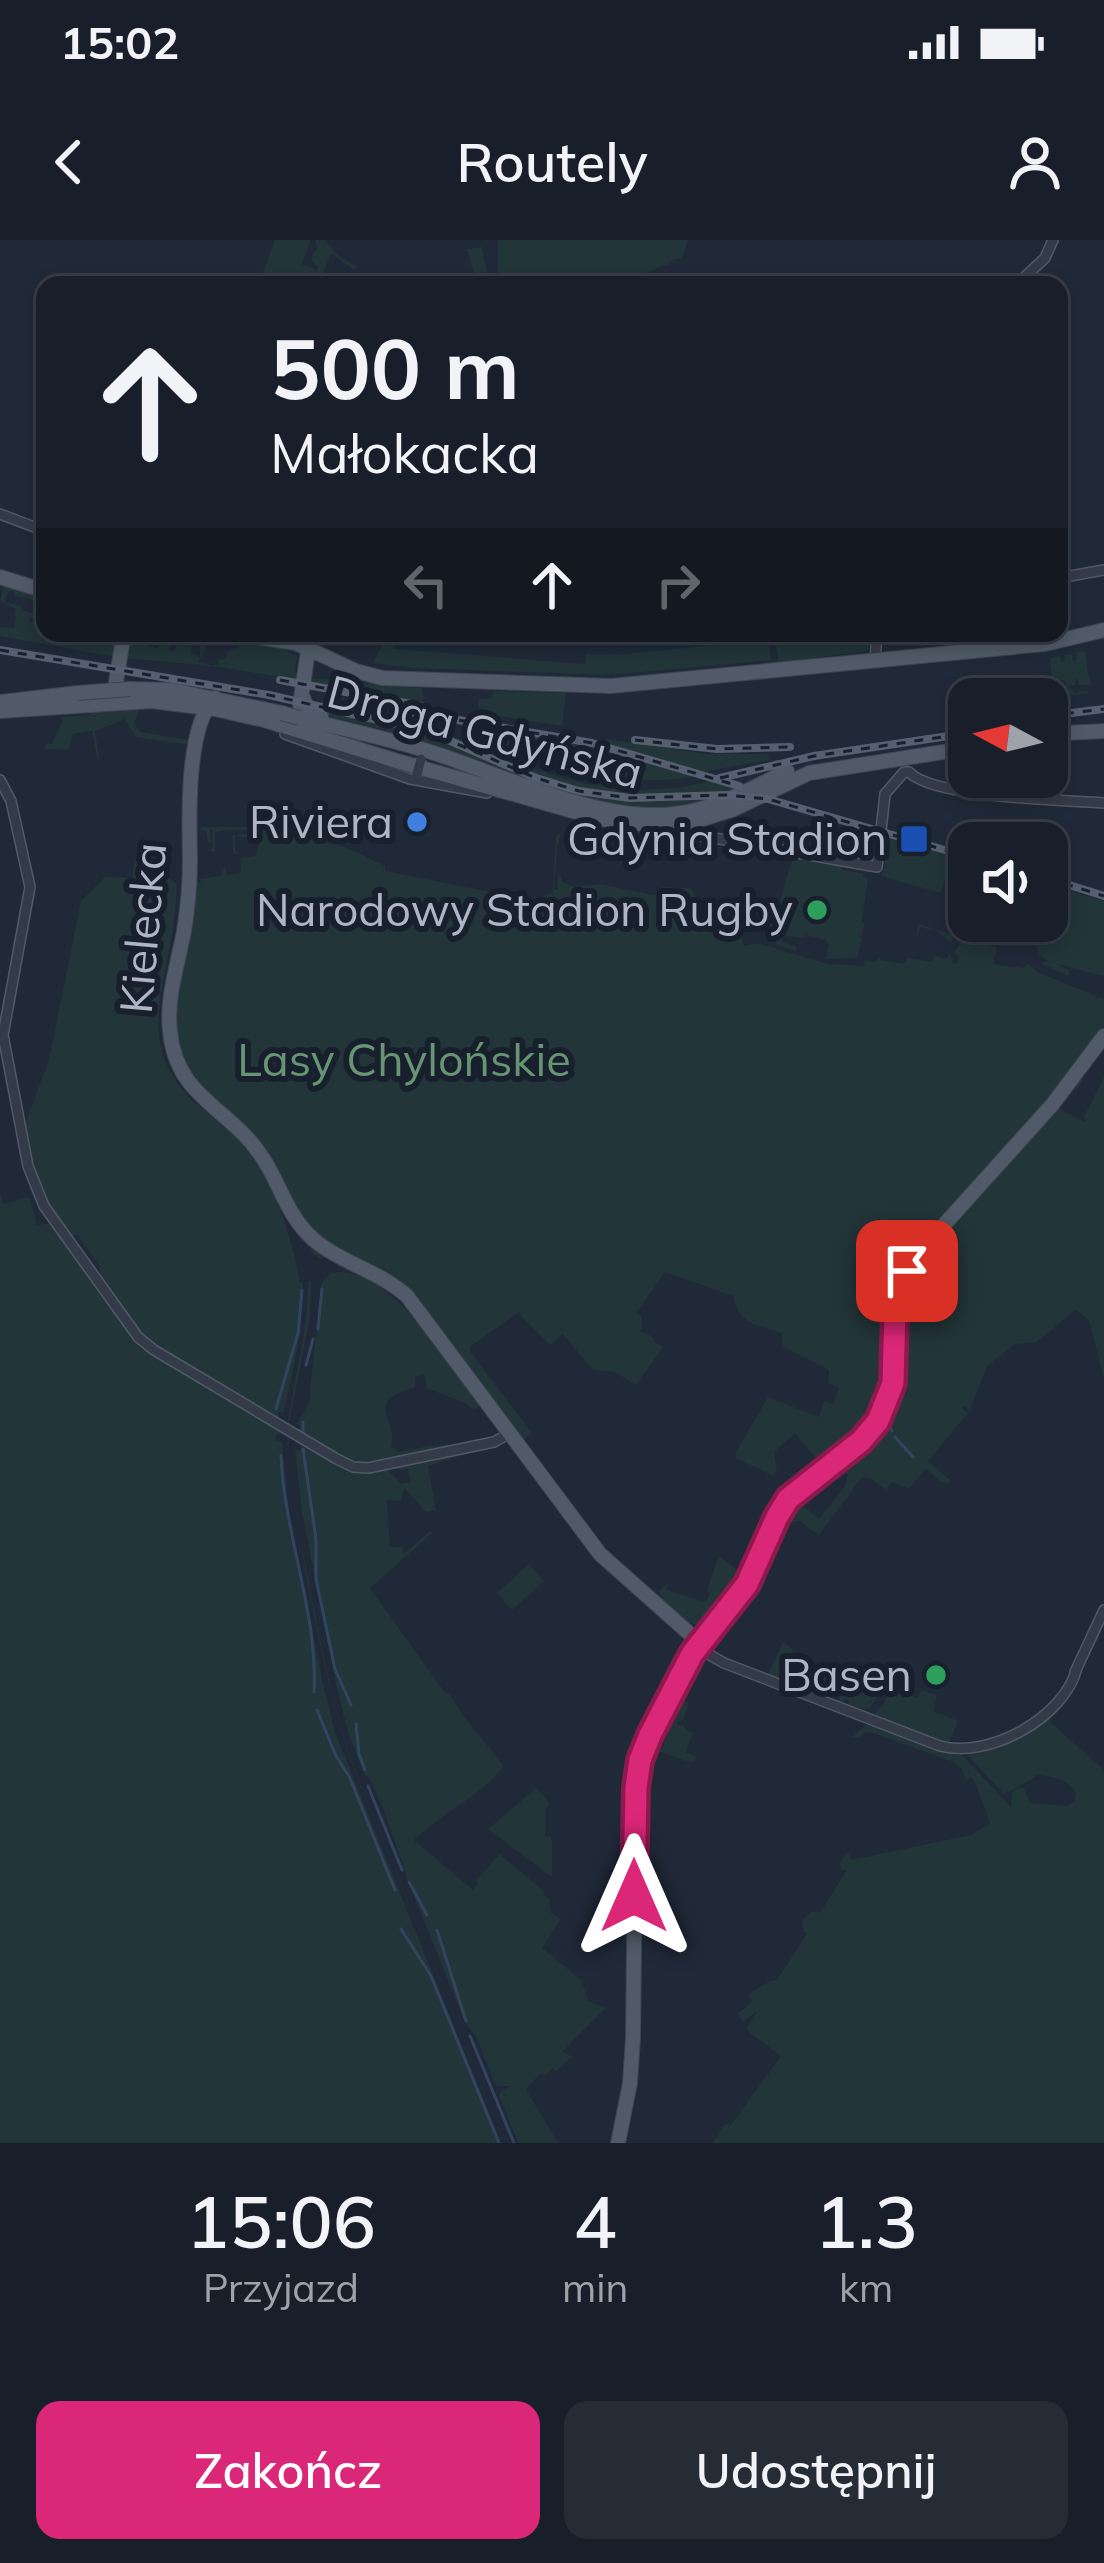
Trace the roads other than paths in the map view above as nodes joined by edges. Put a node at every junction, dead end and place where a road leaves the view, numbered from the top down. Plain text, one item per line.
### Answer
1 (1053, 240) edge
2 (1026, 276) edge
3 (0, 514) edge
4 (36, 528) edge
5 (1104, 570) edge
6 (0, 573) edge
7 (1068, 576) edge
8 (36, 580) edge
9 (36, 587) edge
10 (1104, 626) edge
11 (1068, 638) edge
12 (124, 642) edge
13 (292, 642) edge
14 (304, 642) edge
15 (879, 642) edge
16 (1058, 642) edge
17 (314, 648) junction
18 (878, 658) junction
19 (123, 693) junction
20 (303, 698) junction
21 (205, 704) junction
22 (0, 706) edge
23 (257, 718) junction
24 (289, 719) junction
25 (1104, 730) edge
26 (1068, 733) edge
27 (1104, 740) edge
28 (1068, 742) edge
29 (948, 746) edge
30 (948, 748) edge
31 (417, 753) junction
32 (884, 760) junction
33 (413, 777) junction
34 (0, 780) edge
35 (906, 782) junction
36 (1104, 803) edge
37 (667, 824) junction
38 (649, 833) junction
39 (1104, 1036) edge
40 (514, 1439) junction
41 (1104, 1610) edge
42 (700, 1644) junction
43 (618, 2143) edge

1 - 2 street
3 - 4 street
5 - 7 street
6 - 8 main road
6 - 9 main road
10 - 11 main road
12 - 19 main road
13 - 17 main road
14 - 17 main road
15 - 18 street
16 - 18 main road
17 - 18 main road
17 - 18 main road
17 - 20 main road
19 - 21 main road
19 - 21 main road
19 - 22 main road
19 - 22 main road, bridge
19 - 22 main road
20 - 24 main road
20 - 31 main road
21 - 23 main road, Droga Gdyńska
21 - 24 main road, Droga Gdyńska
21 - 40 main road, Kielecka
23 - 24 main road
23 - 37 main road, Droga Gdyńska
24 - 31 main road, Droga Gdyńska
24 - 33 street
25 - 26 main road
27 - 28 main road
29 - 31 main road, Droga Gdyńska
30 - 32 main road, Droga Gdyńska
31 - 33 street, bridge
32 - 35 main road
32 - 37 main road, Droga Gdyńska
33 - 38 street
34 - 40 street
35 - 36 street
35 - 38 street
37 - 38 main road
39 - 42 main road
40 - 42 main road, Kielecka
41 - 42 street
42 - 43 main road

